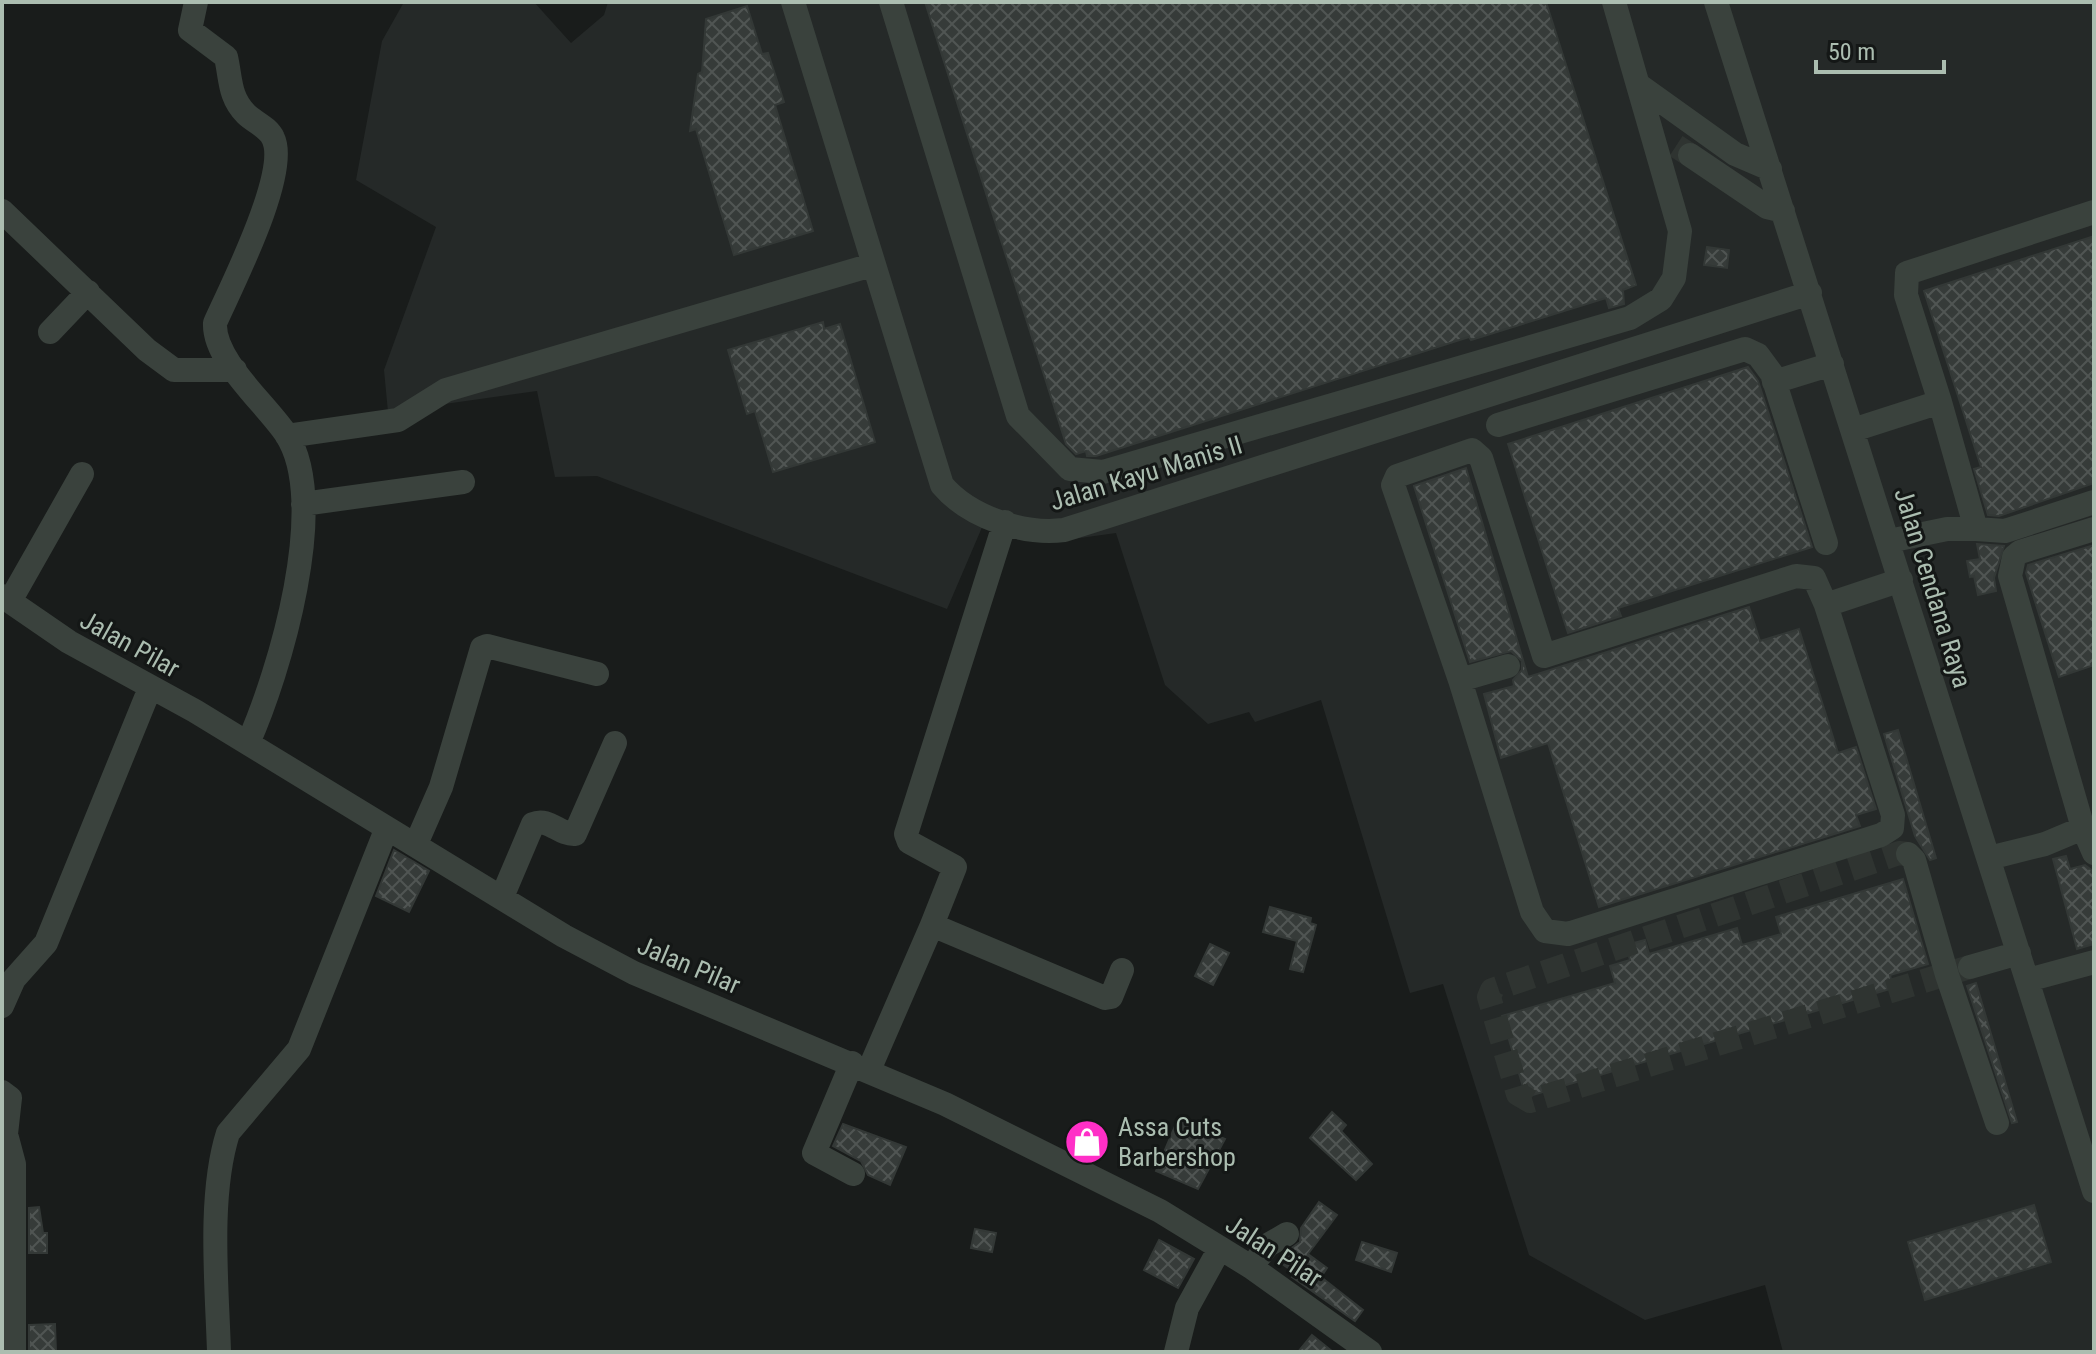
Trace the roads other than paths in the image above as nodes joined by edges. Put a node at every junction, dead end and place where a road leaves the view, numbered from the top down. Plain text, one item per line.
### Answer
1 (196, 2) edge
2 (793, 2) edge
3 (891, 2) edge
4 (1614, 2) edge
5 (1716, 2) edge
6 (1638, 79) junction
7 (1653, 130) junction
8 (1760, 139) junction
9 (1770, 169) junction
10 (2, 211) edge
11 (1783, 211) junction
12 (2094, 212) edge
13 (872, 265) junction
14 (88, 292) junction
15 (1810, 293) junction
16 (50, 332) dead end
17 (1832, 364) junction
18 (235, 370) junction
19 (1774, 382) junction
20 (1940, 402) junction
21 (1498, 425) dead end
22 (1853, 430) junction
23 (287, 436) junction
24 (82, 474) dead end
25 (463, 482) dead end
26 (2094, 502) edge
27 (303, 504) junction
28 (1005, 522) junction
29 (1976, 529) junction
30 (2094, 529) edge
31 (1889, 541) junction
32 (1826, 543) dead end
33 (1901, 580) junction
34 (6, 598) edge
35 (1826, 605) junction
36 (1525, 661) junction
37 (597, 674) dead end
38 (1460, 680) junction
39 (150, 688) junction
40 (248, 743) junction
41 (615, 743) dead end
42 (2083, 828) junction
43 (386, 830) junction
44 (416, 844) junction
45 (2094, 853) edge
46 (1908, 854) dead end
47 (1989, 858) junction
48 (502, 897) junction
49 (932, 925) junction
50 (2019, 953) junction
51 (2094, 962) edge
52 (1970, 967) tunnel mouth
53 (1122, 970) dead end
54 (2028, 980) junction
55 (2, 1006) edge
56 (860, 1066) junction
57 (2, 1092) edge
58 (1997, 1123) dead end
59 (853, 1174) dead end
60 (2094, 1191) edge
61 (1287, 1234) dead end
62 (1220, 1248) junction
63 (1251, 1267) junction
64 (1360, 1349) edge
65 (14, 1352) edge
66 (219, 1352) edge
67 (1176, 1352) edge

1 - 18 street
2 - 13 street, Jalan Kayu Manis II
3 - 7 street
4 - 6 street
5 - 8 street, Jalan Cendana Raya
6 - 7 street
6 - 8 street
6 - 9 street
7 - 11 street
8 - 9 street, Jalan Cendana Raya
9 - 11 street, Jalan Cendana Raya
10 - 14 street
11 - 15 street, Jalan Cendana Raya
12 - 20 street
13 - 23 street
13 - 28 street, Jalan Kayu Manis II
14 - 16 street
14 - 18 street
15 - 17 street, Jalan Cendana Raya
15 - 28 street, Jalan Kayu Manis II
17 - 19 street
17 - 22 street, Jalan Cendana Raya
18 - 23 street
19 - 21 street
19 - 32 street
20 - 22 street
20 - 29 street
22 - 31 street, Jalan Cendana Raya
23 - 27 street
24 - 34 street
25 - 27 street
26 - 29 street
27 - 40 street
28 - 49 street
29 - 31 street
30 - 42 street
31 - 33 street, Jalan Cendana Raya
33 - 35 street
33 - 47 street, Jalan Cendana Raya
34 - 39 street, Jalan Pilar
35 - 36 street
35 - 38 street
36 - 38 street
36 - 38 street
37 - 44 street
39 - 40 street, Jalan Pilar
39 - 55 street
40 - 43 street, Jalan Pilar
41 - 48 street
42 - 45 street
42 - 47 street
43 - 44 street, Jalan Pilar
43 - 66 street
44 - 48 street, Jalan Pilar
46 - 58 street
47 - 50 street, Jalan Cendana Raya
48 - 56 street, Jalan Pilar
49 - 53 street
49 - 56 street
50 - 52 street
50 - 54 street, Jalan Cendana Raya
51 - 54 street
54 - 60 street, Jalan Cendana Raya
56 - 59 street
56 - 62 street, Jalan Pilar
57 - 65 street
61 - 63 street
62 - 63 street, Jalan Pilar
62 - 67 street
63 - 64 street, Jalan Pilar

